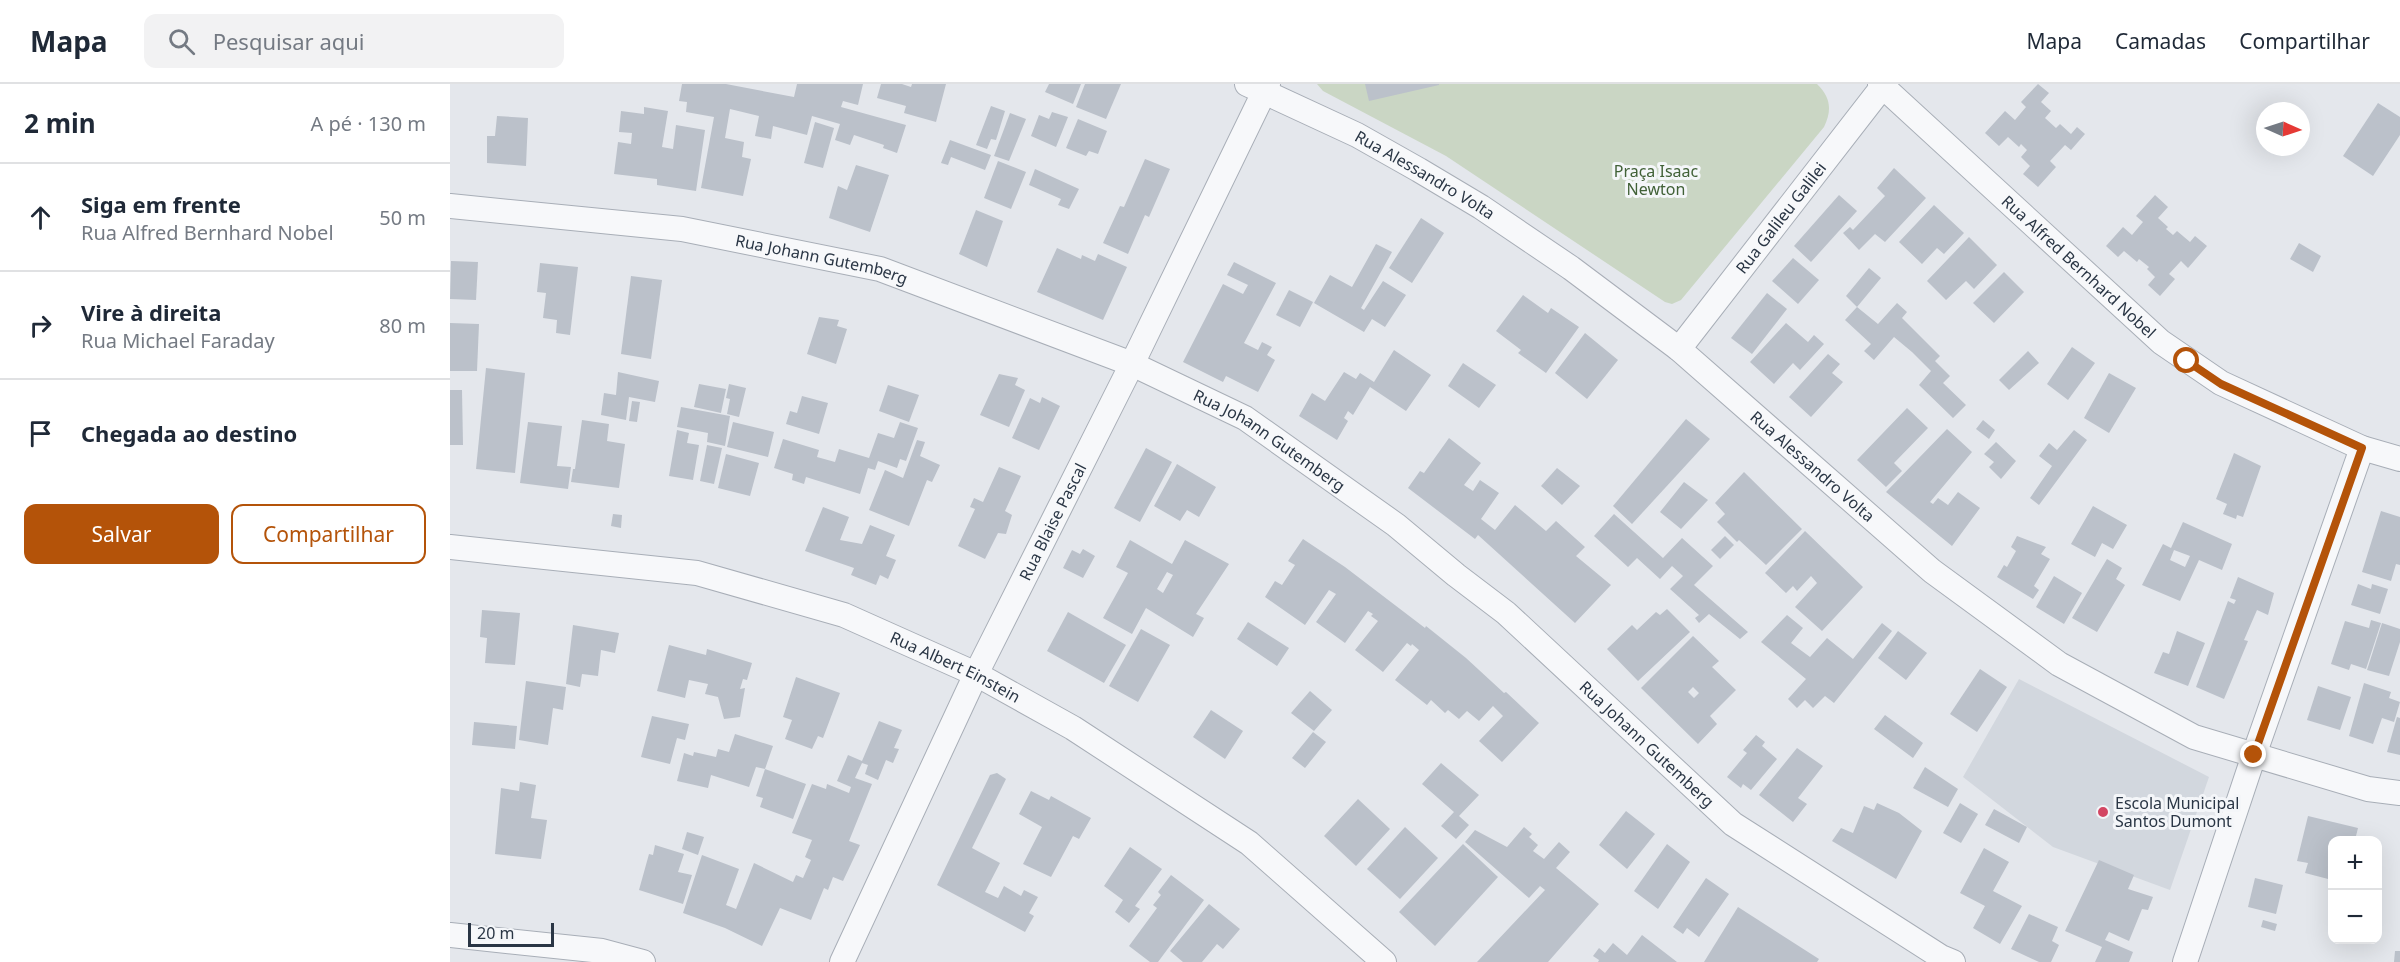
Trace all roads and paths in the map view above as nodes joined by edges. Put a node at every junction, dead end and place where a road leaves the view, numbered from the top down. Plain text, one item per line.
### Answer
1 (1881, 85) edge
2 (1260, 86) edge
3 (450, 206) edge
4 (1679, 349) junction
5 (1132, 364) junction
6 (2362, 448) junction
7 (2400, 459) edge
8 (450, 547) edge
9 (976, 674) junction
10 (2254, 755) junction
11 (2400, 793) edge
12 (450, 935) edge
13 (642, 962) edge
14 (842, 962) edge
15 (1384, 962) edge
16 (1953, 962) edge
17 (2185, 962) edge

1 - 4 street, Rua Galileu Galilei
1 - 6 street, Rua Alfred Bernhard Nobel
2 - 4 street, Rua Alessandro Volta
2 - 5 street, Rua Blaise Pascal
3 - 5 street, Rua Johann Gutemberg
4 - 10 street, Rua Alessandro Volta
5 - 9 street, Rua Blaise Pascal
5 - 16 street, Rua Johann Gutemberg
6 - 7 street, Rua Alfred Bernhard Nobel
6 - 10 street
8 - 9 street, Rua Albert Einstein
9 - 14 street, Rua Blaise Pascal
9 - 15 street, Rua Albert Einstein
10 - 11 street, Rua Alessandro Volta
10 - 17 street
12 - 13 street

